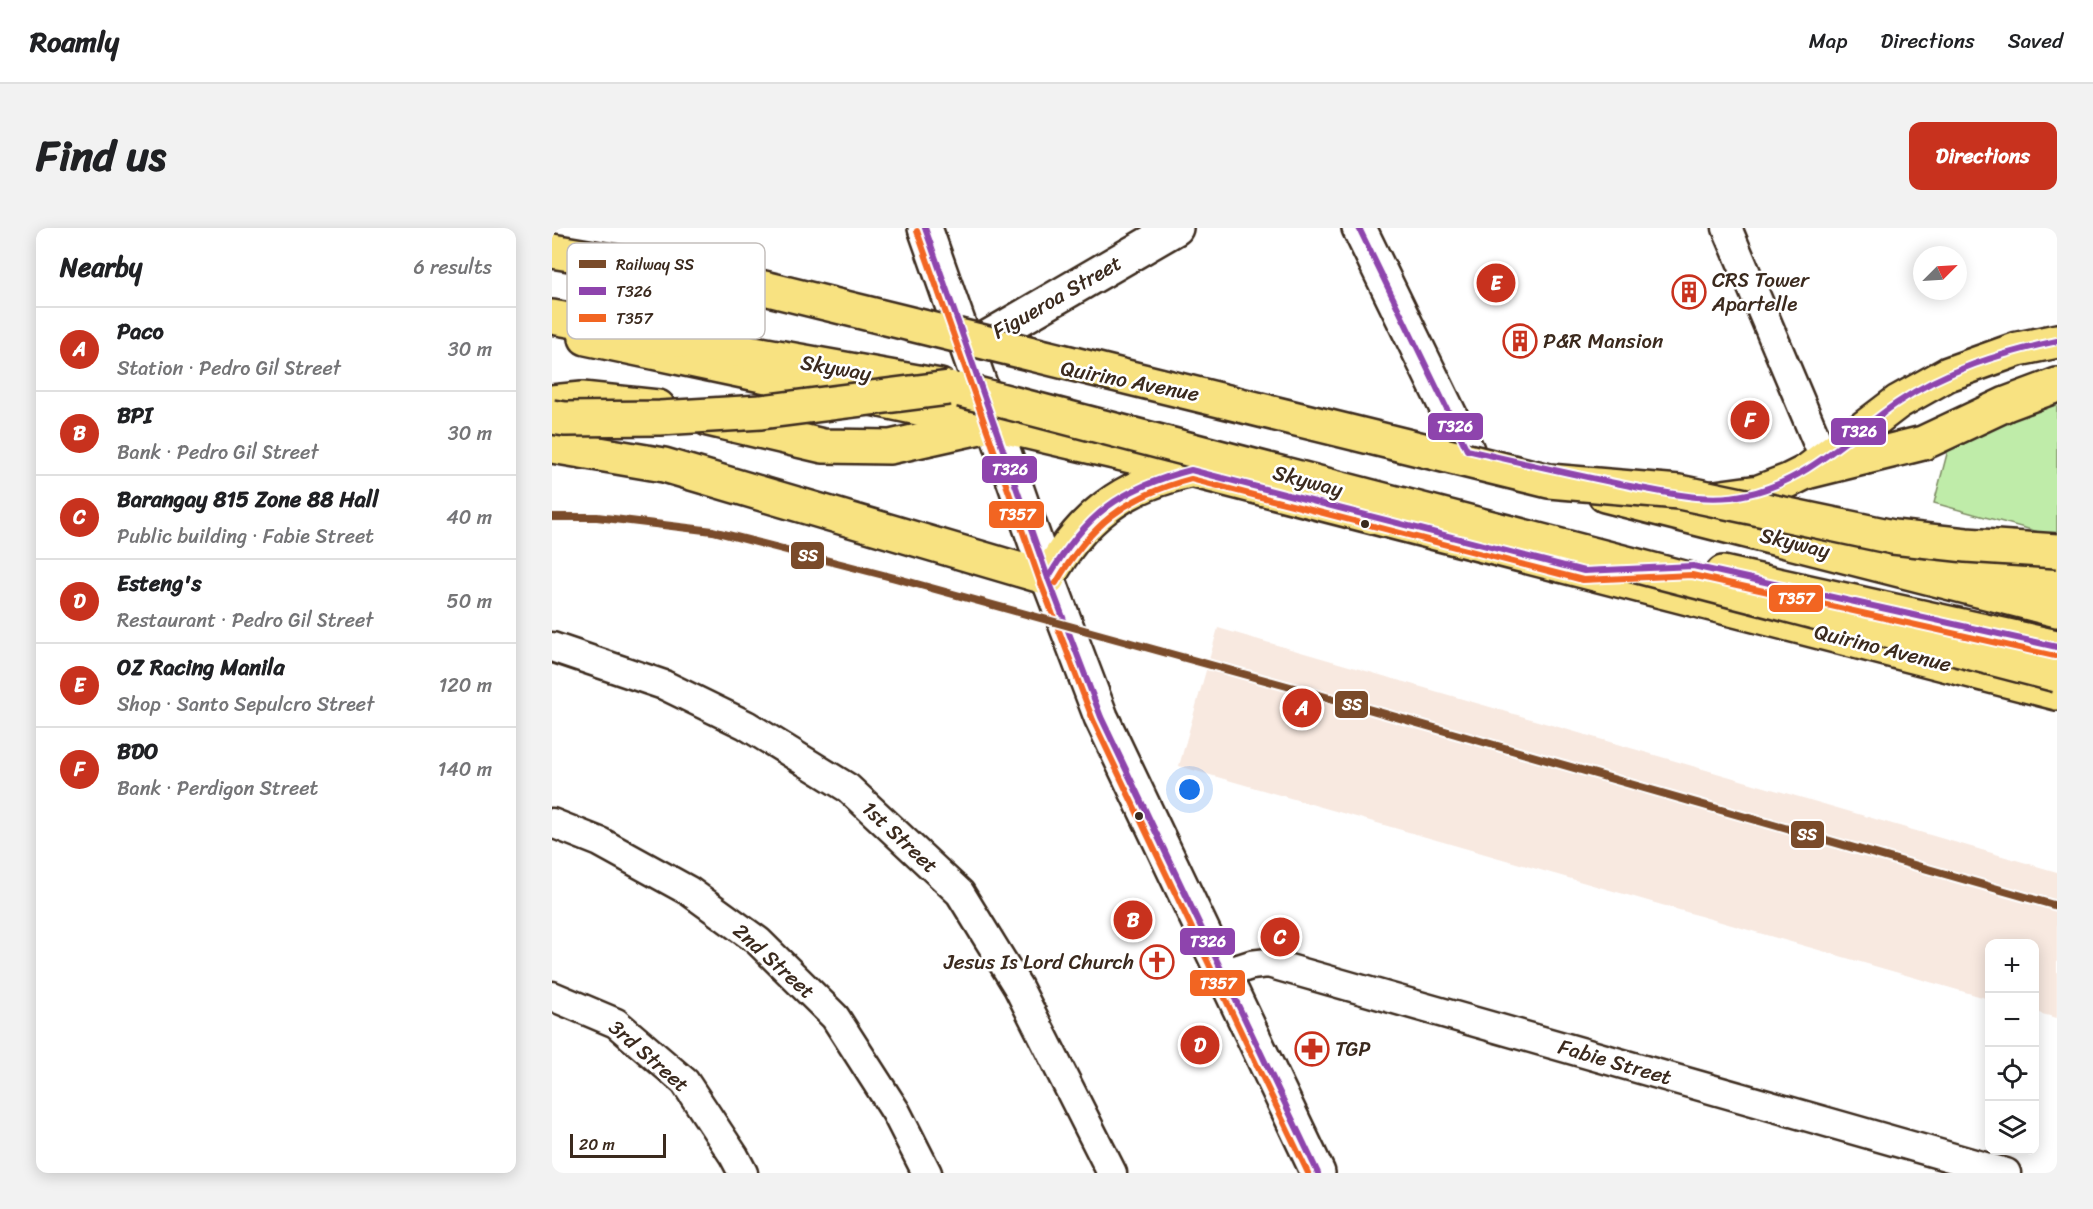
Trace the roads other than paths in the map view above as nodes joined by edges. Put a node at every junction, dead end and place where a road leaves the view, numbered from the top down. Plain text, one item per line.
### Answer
1 (925, 228) edge
2 (1176, 228) edge
3 (1359, 228) edge
4 (1727, 228) edge
5 (552, 240) edge
6 (567, 244) edge
7 (552, 251) edge
8 (567, 254) edge
9 (765, 288) edge
10 (765, 296) edge
11 (552, 317) edge
12 (567, 320) edge
13 (552, 331) edge
14 (567, 334) edge
15 (590, 339) edge
16 (675, 339) edge
17 (2057, 341) edge
18 (968, 349) junction
19 (2057, 385) edge
20 (949, 388) junction
21 (552, 402) edge
22 (552, 417) edge
23 (994, 424) junction
24 (552, 446) edge
25 (1467, 450) junction
26 (1815, 465) junction
27 (1191, 471) junction
28 (1549, 481) junction
29 (1713, 498) junction
30 (2057, 551) edge
31 (1584, 571) junction
32 (1048, 578) junction
33 (2057, 580) edge
34 (2057, 610) edge
35 (552, 647) edge
36 (2057, 647) edge
37 (2057, 675) edge
38 (2057, 693) edge
39 (552, 824) edge
40 (1223, 974) junction
41 (552, 996) edge
42 (742, 1173) edge
43 (927, 1173) edge
44 (1112, 1173) edge
45 (1318, 1173) edge
46 (2006, 1173) edge

1 - 18 main road
2 - 18 main road, Figueroa Street
3 - 25 main road
4 - 26 street
5 - 6 main road, Quirino Avenue
7 - 8 main road, Skyway, bridge
9 - 28 main road, Skyway, bridge
10 - 18 main road, Quirino Avenue
11 - 12 main road, Skyway, bridge
13 - 14 main road, Quirino Avenue
15 - 23 main road, Quirino Avenue
16 - 20 main road, Skyway, bridge
17 - 26 main road, Quirino Avenue
18 - 23 main road
18 - 25 main road, Quirino Avenue
19 - 26 main road
20 - 22 main road, bridge
20 - 37 main road, Skyway, bridge
21 - 23 main road
23 - 27 main road, Quirino Avenue
23 - 32 main road
24 - 32 main road
25 - 29 main road, Quirino Avenue
26 - 29 main road, Quirino Avenue
27 - 31 main road, Quirino Avenue
27 - 32 main road
28 - 30 main road, bridge
28 - 34 main road, Skyway, bridge
29 - 33 main road, Quirino Avenue
31 - 36 main road
31 - 38 main road, Quirino Avenue
32 - 40 main road
35 - 44 street, 1st Street
39 - 43 street, 2nd Street
40 - 45 main road
40 - 46 street, Fabie Street
41 - 42 street, 3rd Street

